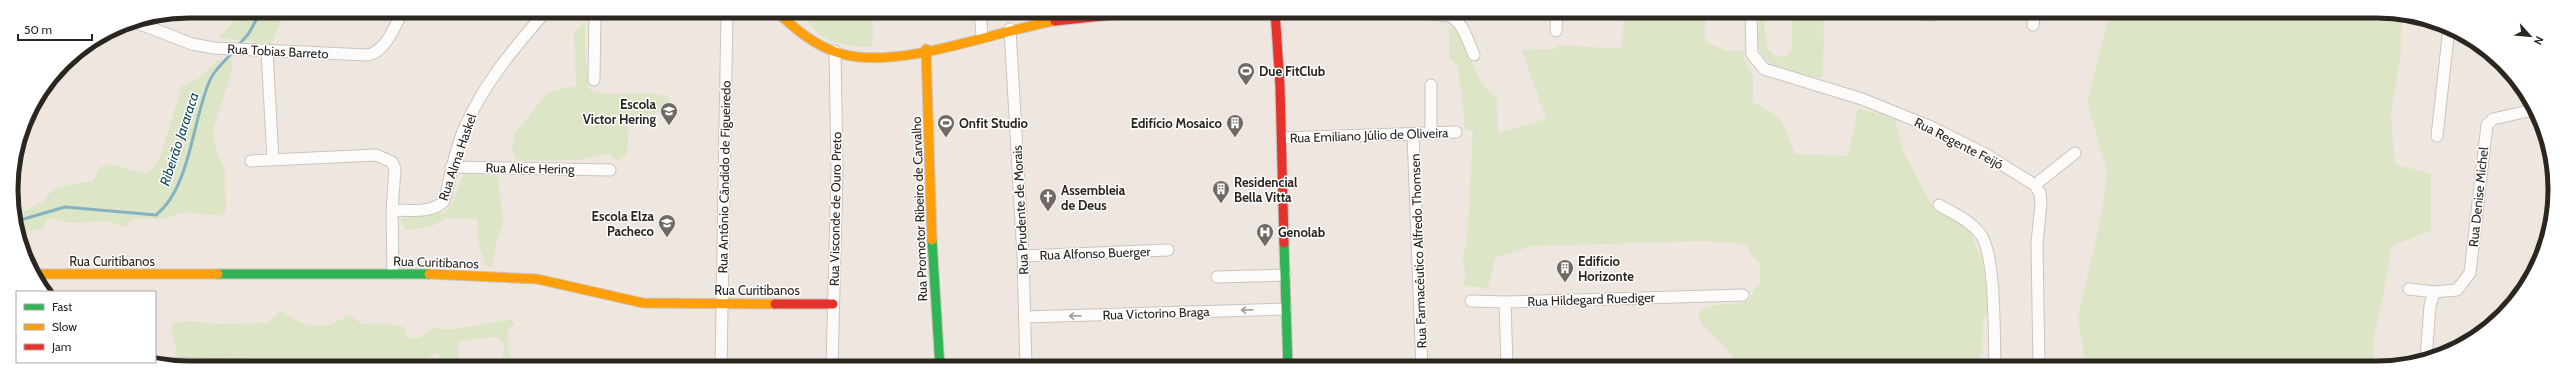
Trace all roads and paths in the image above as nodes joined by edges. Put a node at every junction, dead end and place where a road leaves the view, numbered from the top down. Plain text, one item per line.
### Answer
1 (399, 18) edge
2 (540, 18) edge
3 (595, 18) edge
4 (727, 18) edge
5 (784, 18) edge
6 (981, 18) edge
7 (1080, 18) edge
8 (1275, 18) edge
9 (1282, 18) edge
10 (1453, 18) edge
11 (1557, 18) edge
12 (1751, 18) edge
13 (2034, 18) edge
14 (142, 25) edge
15 (2033, 25) dead end
16 (1010, 29) junction
17 (1556, 31) dead end
18 (2448, 34) edge
19 (982, 36) junction
20 (926, 49) junction
21 (267, 51) junction
22 (835, 51) junction
23 (1474, 55) dead end
24 (594, 80) dead end
25 (1431, 85) dead end
26 (1280, 86) junction
27 (2529, 111) edge
28 (1456, 132) dead end
29 (1432, 133) junction
30 (1413, 134) junction
31 (2437, 136) dead end
32 (1282, 138) junction
33 (2075, 153) dead end
34 (273, 160) junction
35 (251, 161) dead end
36 (451, 167) junction
37 (610, 170) dead end
38 (2035, 185) junction
39 (1939, 205) dead end
40 (392, 210) junction
41 (1168, 250) dead end
42 (1023, 256) junction
43 (393, 273) junction
44 (40, 274) edge
45 (1286, 276) junction
46 (1218, 277) dead end
47 (2409, 289) dead end
48 (2434, 292) junction
49 (1742, 295) dead end
50 (1471, 301) dead end
51 (1506, 302) junction
52 (721, 303) junction
53 (833, 304) junction
54 (1286, 309) junction
55 (1025, 317) junction
56 (2426, 354) edge
57 (721, 361) edge
58 (832, 361) edge
59 (939, 361) edge
60 (1026, 361) edge
61 (1288, 361) edge
62 (1422, 361) edge
63 (1507, 361) edge
64 (1994, 361) edge
65 (2040, 361) edge

1 - 21 street, Rua Tobias Barreto
2 - 36 street, Rua Alma Haskel
3 - 24 street
4 - 52 street, Rua Antônio Cândido de Figueiredo
5 - 22 street
6 - 19 street
7 - 16 street
8 - 26 street
9 - 26 street
10 - 23 street
11 - 17 street
12 - 38 street, Rua Regente Feijó
13 - 15 street
14 - 21 street, Rua Tobias Barreto
16 - 19 street
16 - 42 street, Rua Prudente de Morais
18 - 31 street
19 - 20 street
20 - 22 street
20 - 59 street, Rua Promotor Ribeiro de Carvalho
21 - 34 street
22 - 53 street, Rua Visconde de Ouro Preto
25 - 29 street
26 - 32 street
27 - 48 street, Rua Denise Michel
28 - 29 street, Rua Emiliano Júlio de Oliveira
29 - 30 street, Rua Emiliano Júlio de Oliveira
30 - 32 street, Rua Emiliano Júlio de Oliveira
30 - 62 street, Rua Farmacêutico Alfredo Thomsen
32 - 45 street
33 - 38 street
34 - 35 street
34 - 40 street
36 - 37 street, Rua Alice Hering
36 - 40 street, Rua Alma Haskel
38 - 65 street
39 - 64 street
40 - 43 street
41 - 42 street, Rua Alfonso Buerger
42 - 55 street, Rua Prudente de Morais
43 - 44 street, Rua Curitibanos
43 - 52 street, Rua Curitibanos
45 - 46 street
45 - 54 street
47 - 48 street, Rua Denise Michel
48 - 56 street
49 - 51 street, Rua Hildegard Ruediger
50 - 51 street, Rua Hildegard Ruediger
51 - 63 street
52 - 53 street, Rua Curitibanos
52 - 57 street, Rua Antônio Cândido de Figueiredo
53 - 58 street, Rua Visconde de Ouro Preto
54 -> 55 street, Rua Victorino Braga
54 - 61 street
55 - 60 street, Rua Prudente de Morais

